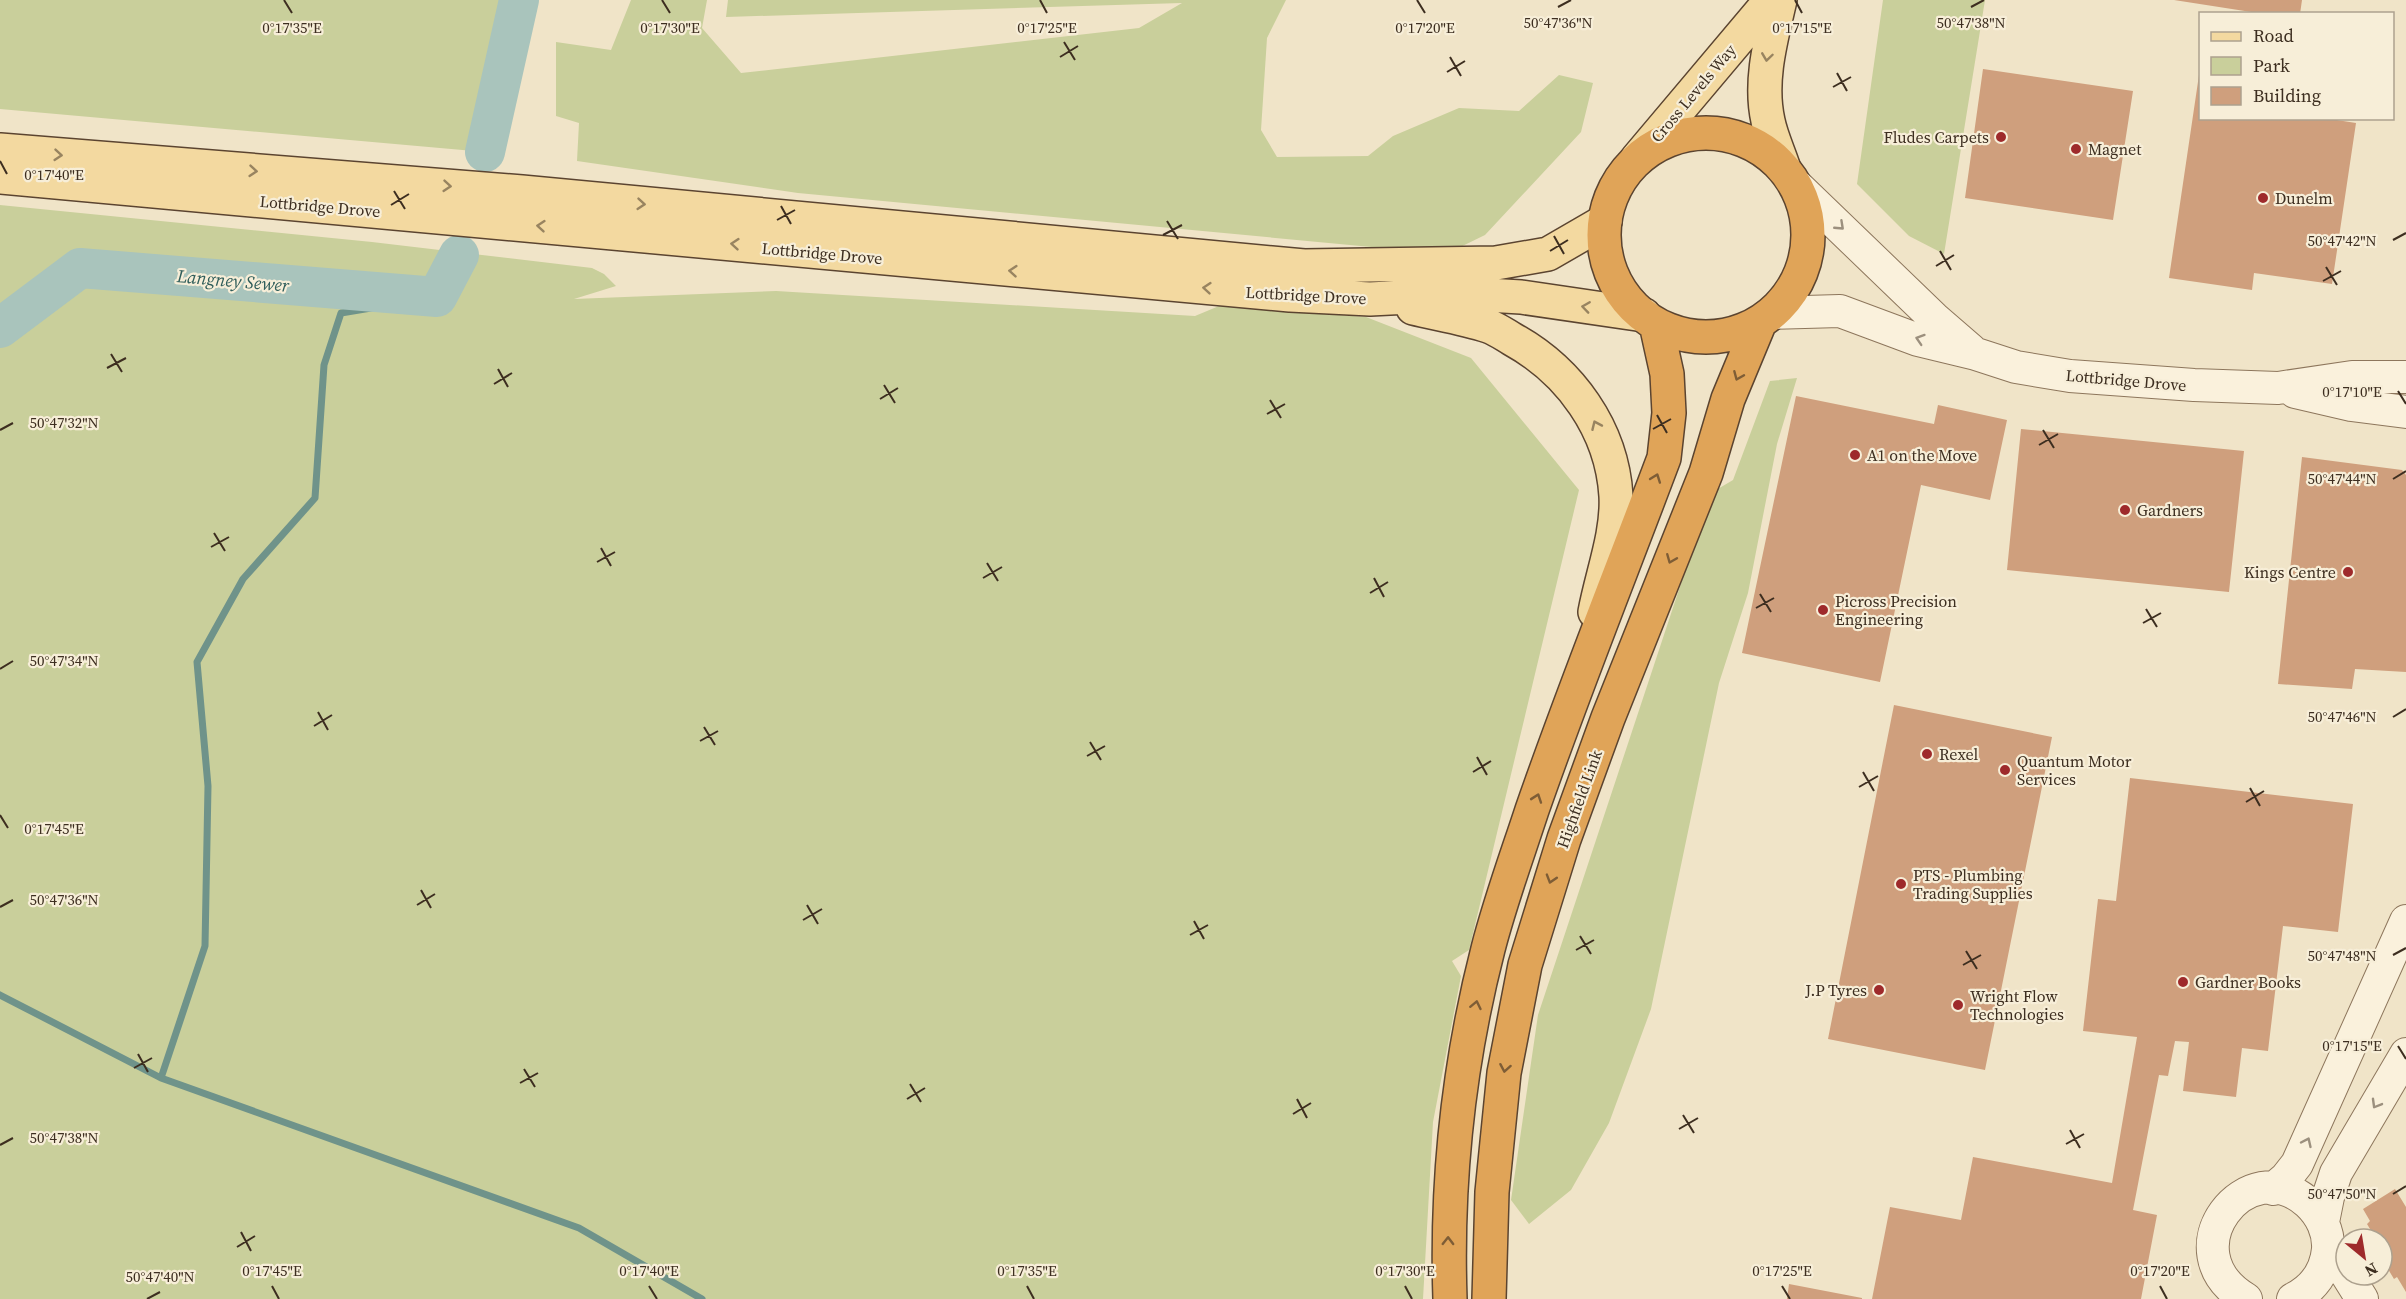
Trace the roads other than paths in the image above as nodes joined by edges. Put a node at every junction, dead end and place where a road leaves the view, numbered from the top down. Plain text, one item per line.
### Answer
1 (1771, 0) edge
2 (1780, 0) edge
3 (0, 150) edge
4 (1638, 159) junction
5 (1790, 176) junction
6 (0, 177) edge
7 (1605, 221) junction
8 (1370, 298) junction
9 (1766, 317) junction
10 (1650, 320) junction
11 (1976, 354) junction
12 (2406, 377) edge
13 (2278, 388) junction
14 (2406, 412) edge
15 (1585, 666) junction
16 (2406, 921) edge
17 (2406, 1054) edge
18 (2273, 1188) junction
19 (2325, 1235) junction
20 (2334, 1251) edge
21 (2230, 1293) edge
22 (2303, 1298) edge
23 (1450, 1299) edge
24 (1490, 1299) edge

1 - 4 main road, Cross Levels Way
2 -> 5 main road
3 -> 7 main road, Lottbridge Drove
4 - 5 highway
4 - 7 highway
5 - 9 highway
5 -> 11 street, Lottbridge Drove
8 -> 6 main road, Lottbridge Drove
7 - 10 highway
10 -> 8 main road, Lottbridge Drove
15 -> 8 main road
9 - 10 highway
11 -> 9 street, Lottbridge Drove
9 -> 24 highway, Highfield Link
15 -> 10 highway
11 - 13 street, Lottbridge Drove
12 - 13 street, Lottbridge Drove
13 - 14 street, Lottbridge Drove
23 -> 15 highway
18 -> 16 street
17 -> 19 street
18 - 19 street
18 - 21 street
19 - 20 street
19 - 22 street

